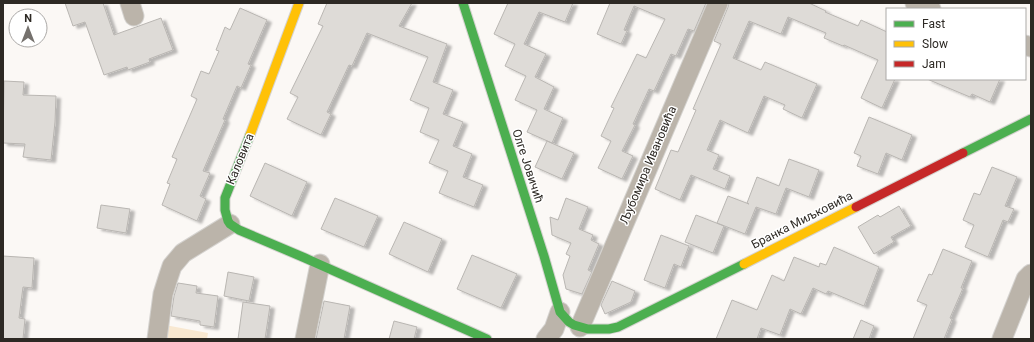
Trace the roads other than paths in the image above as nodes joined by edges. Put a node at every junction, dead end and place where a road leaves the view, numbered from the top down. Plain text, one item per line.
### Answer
1 (300, 3) edge
2 (462, 3) edge
3 (718, 3) edge
4 (915, 3) edge
5 (928, 8) edge
6 (1031, 119) edge
7 (230, 224) junction
8 (320, 264) junction
9 (1031, 274) edge
10 (560, 312) junction
11 (589, 332) edge
12 (157, 339) edge
13 (305, 339) edge
14 (487, 339) edge
15 (546, 339) edge
16 (1002, 339) edge

1 - 7 street, Каловита
2 - 10 street, Олге Јовичић
3 - 11 street, Љубомира Ивановића
4 - 5 street
6 - 11 street, Бранка Миљковића
7 - 8 street
7 - 12 street
8 - 13 street
8 - 14 street
9 - 16 street
10 - 11 street
10 - 15 street

